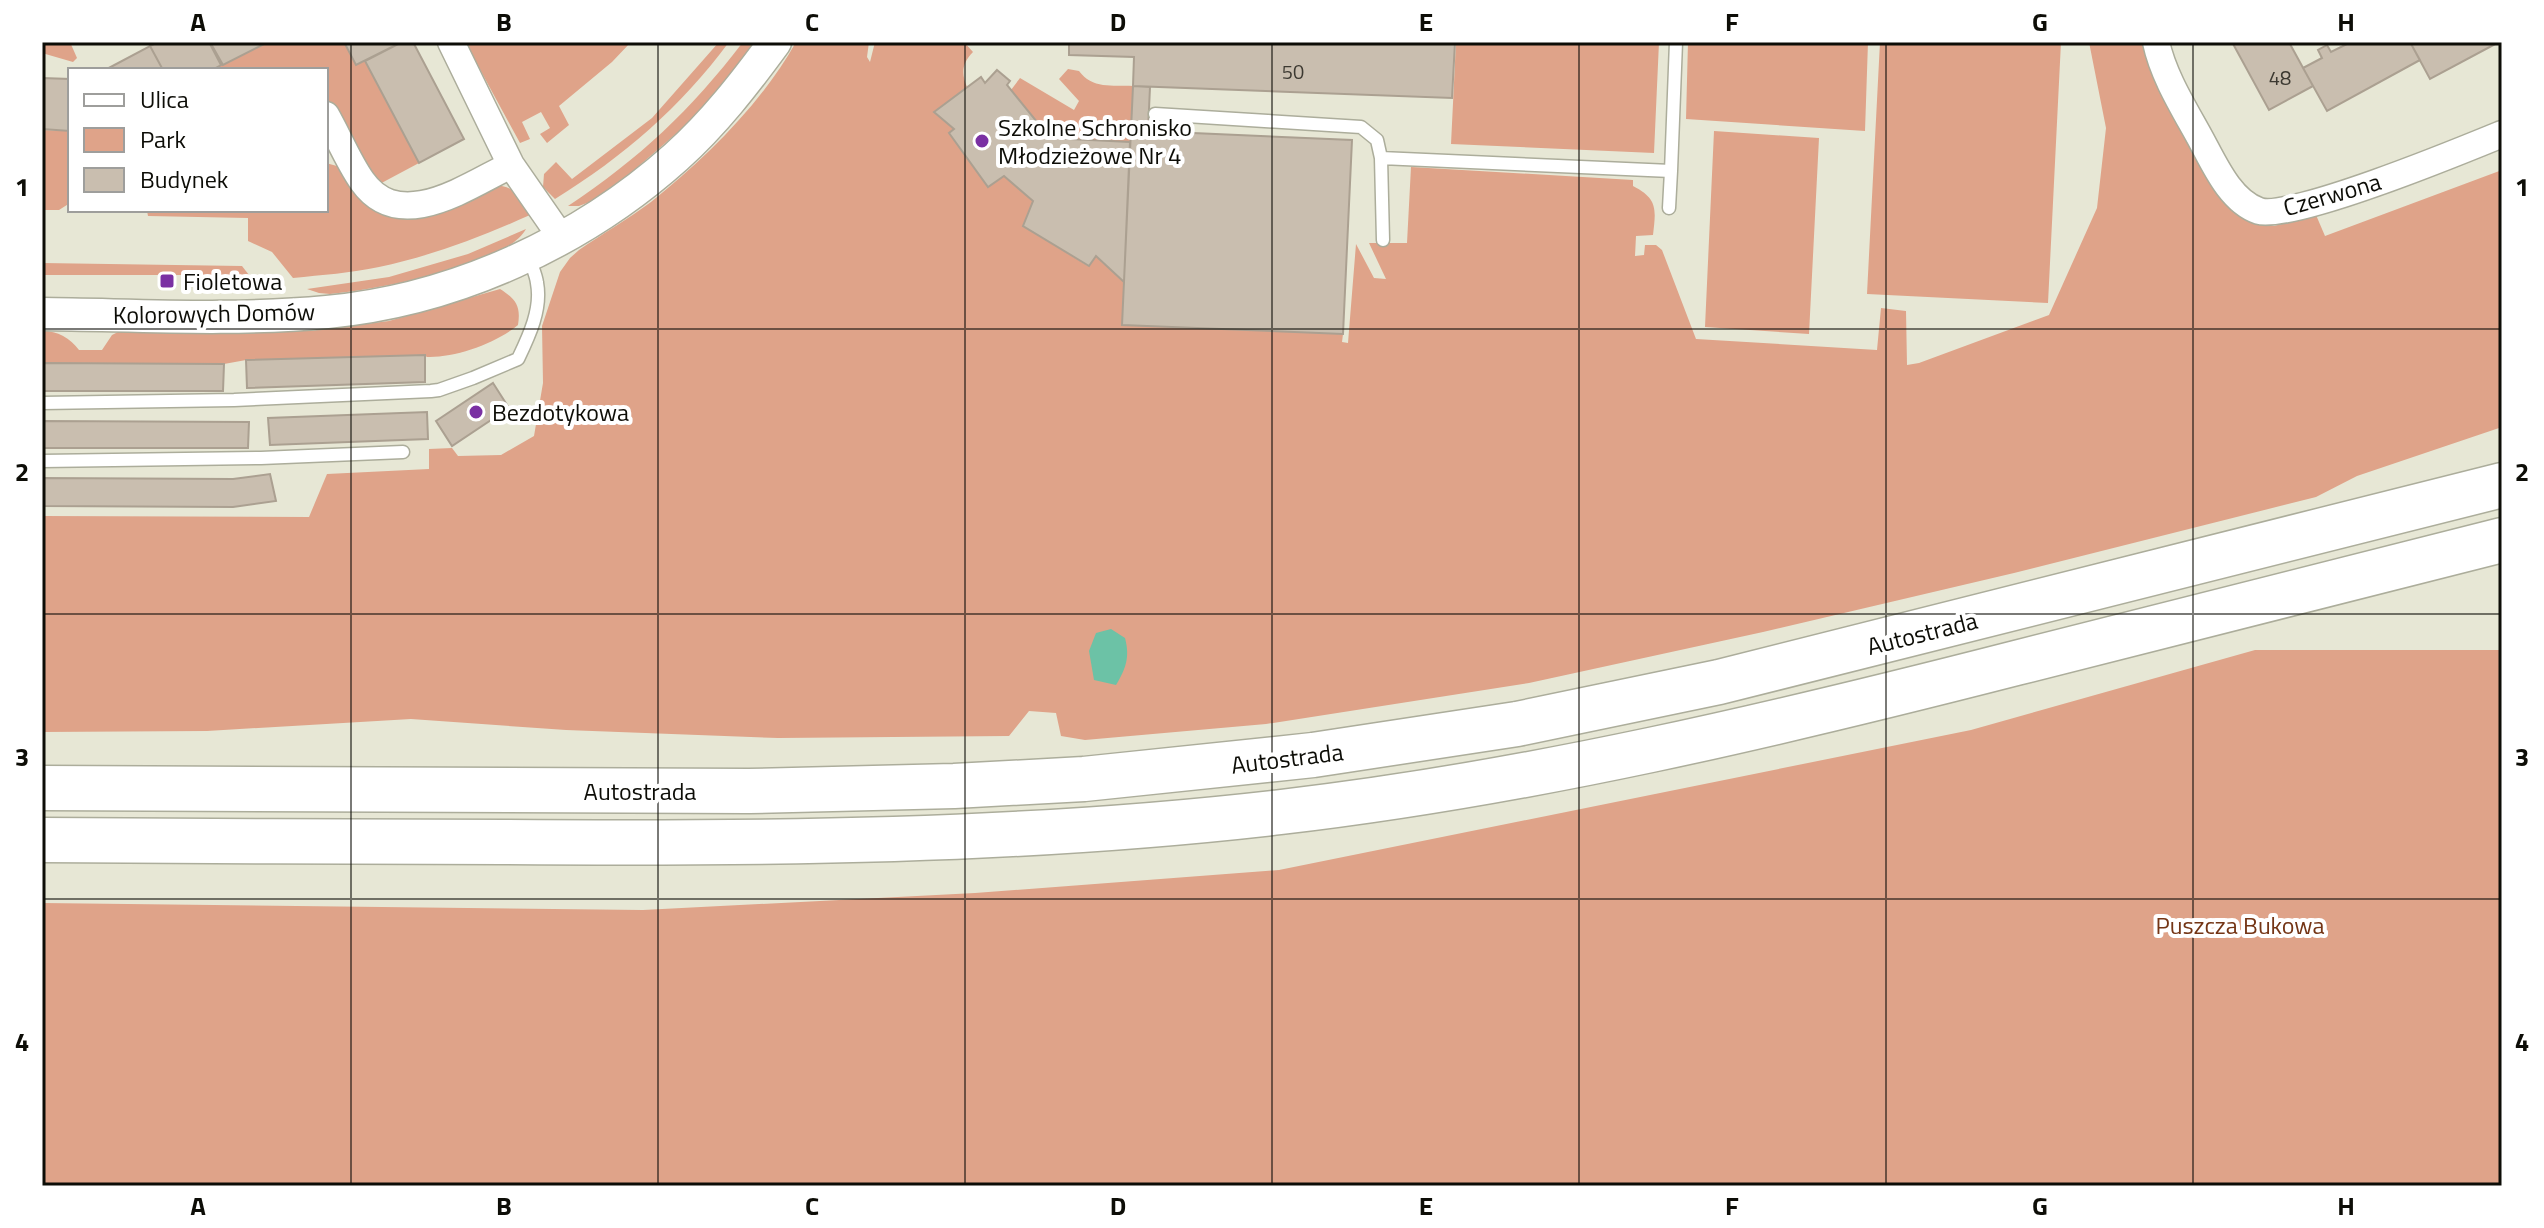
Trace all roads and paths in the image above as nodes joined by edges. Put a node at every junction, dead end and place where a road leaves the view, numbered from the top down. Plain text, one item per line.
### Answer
1 (451, 42) edge
2 (775, 42) edge
3 (1676, 42) edge
4 (2156, 42) edge
5 (1155, 114) dead end
6 (328, 119) edge
7 (2502, 134) edge
8 (1381, 158) junction
9 (511, 165) junction
10 (1671, 171) junction
11 (1669, 208) dead end
12 (561, 237) junction
13 (1383, 240) dead end
14 (528, 254) junction
15 (42, 314) edge
16 (42, 403) edge
17 (403, 452) dead end
18 (42, 461) edge
19 (2502, 485) edge
20 (2502, 540) edge
21 (42, 788) edge
22 (42, 840) edge

1 - 9 street
2 - 12 street, Kolorowych Domów
3 - 10 lane
4 - 7 street, Czerwona
5 - 8 lane
6 - 9 street
8 - 10 lane
8 - 13 lane
9 - 12 street
10 - 11 lane
12 - 14 street, Kolorowych Domów
14 - 15 street, Kolorowych Domów
14 - 16 lane
17 - 18 lane
19 - 21 highway, Autostrada
20 - 22 highway

